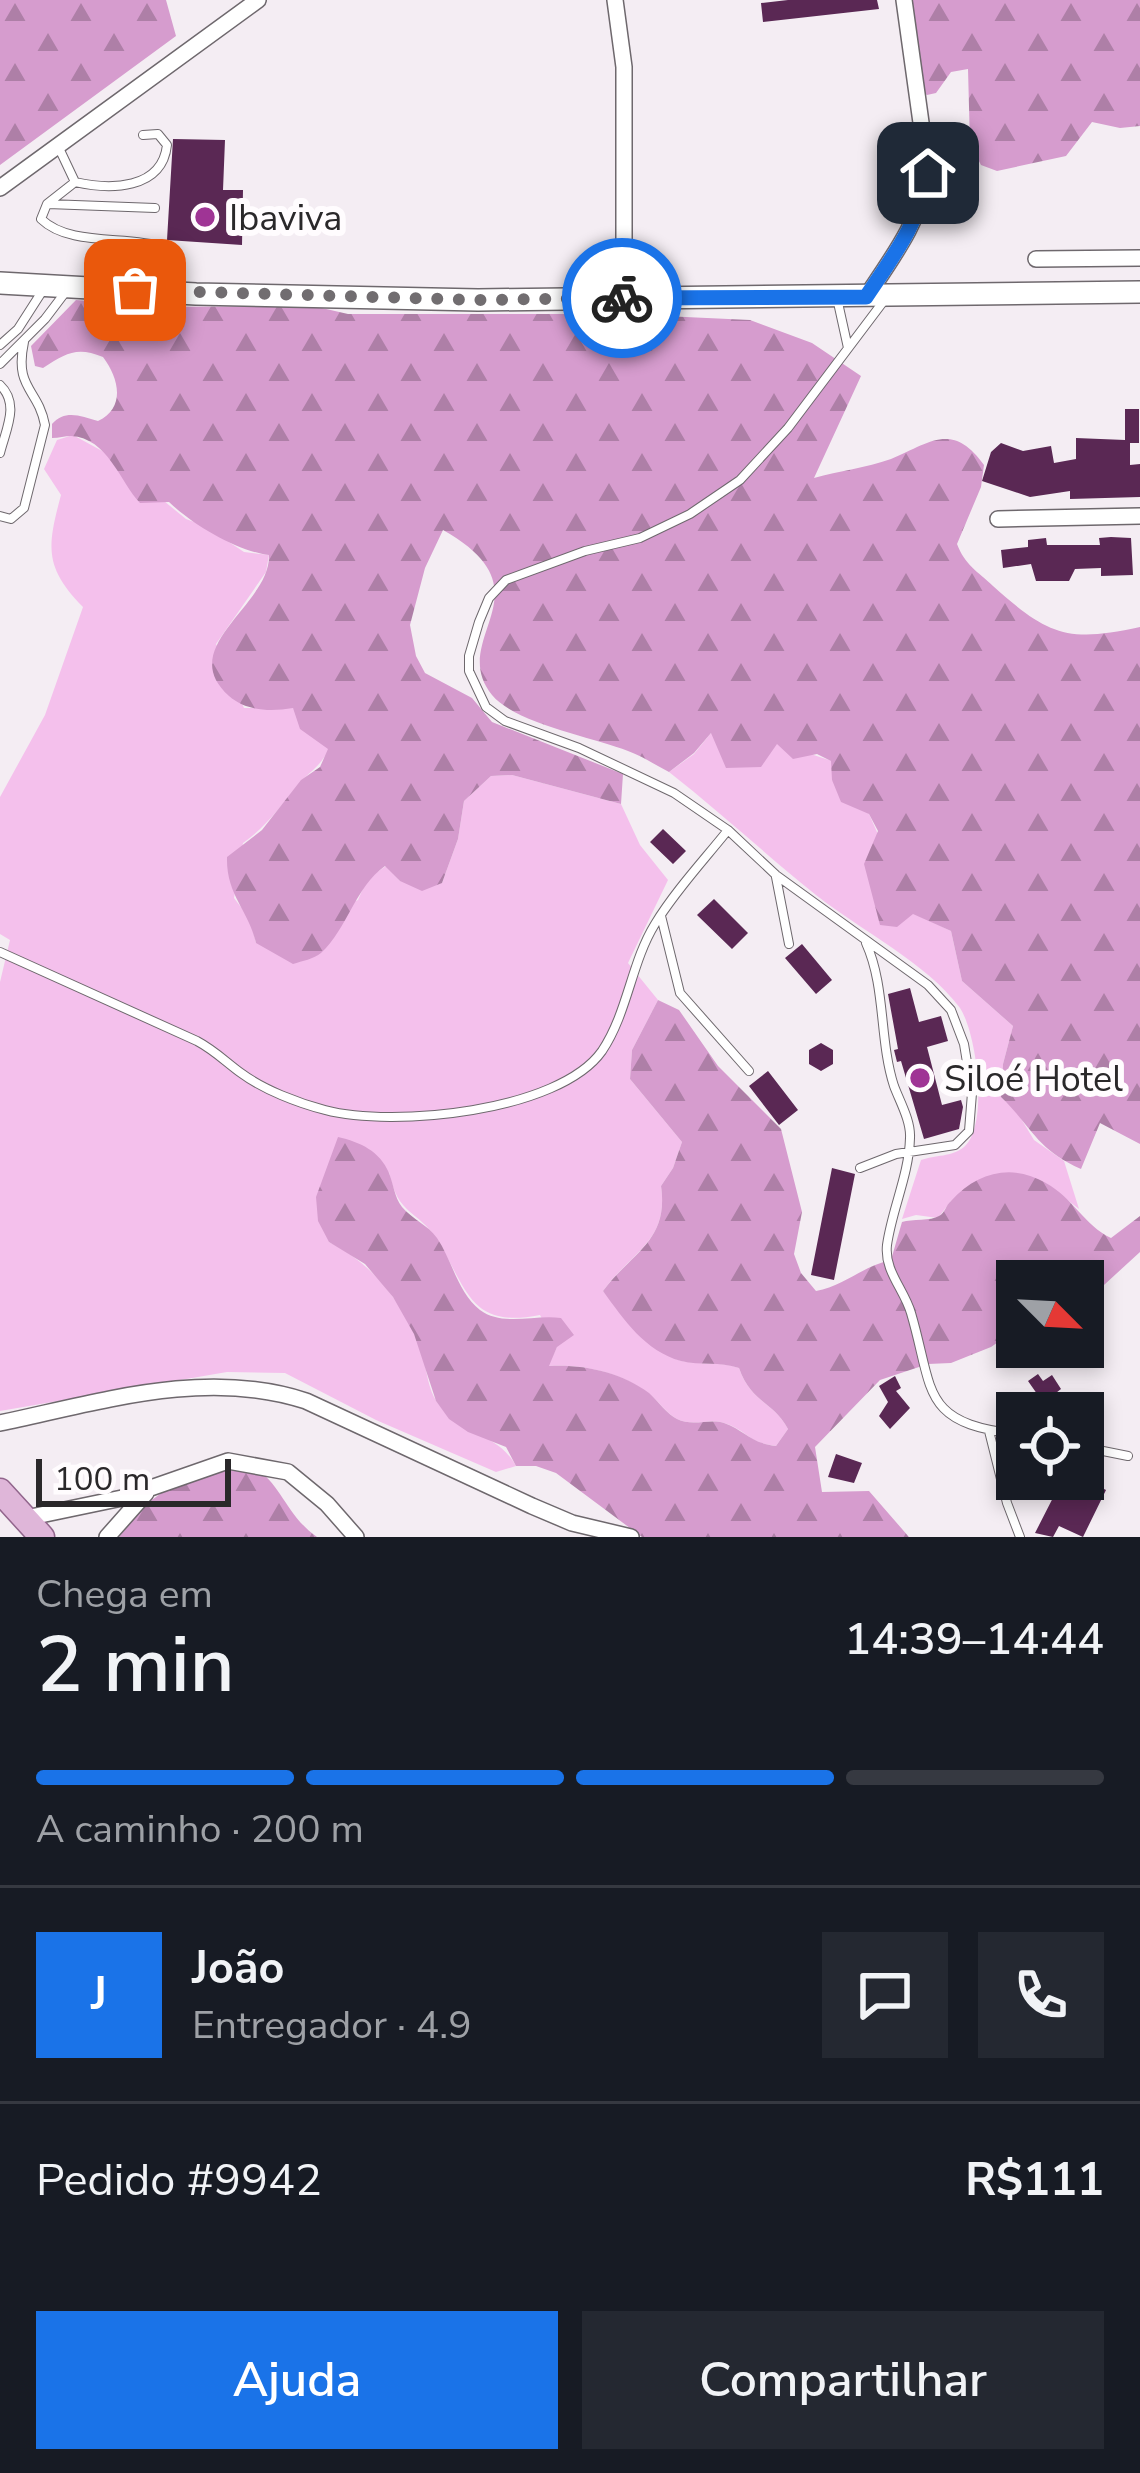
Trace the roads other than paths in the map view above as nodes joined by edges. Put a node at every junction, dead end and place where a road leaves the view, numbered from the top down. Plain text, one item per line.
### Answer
1 (258, 0) edge
2 (615, 0) edge
3 (904, 0) edge
4 (143, 135) dead end
5 (58, 146) junction
6 (75, 182) junction
7 (0, 188) edge
8 (47, 204) junction
9 (154, 208) dead end
10 (1140, 258) edge
11 (1036, 259) dead end
12 (0, 283) edge
13 (46, 285) junction
14 (69, 287) junction
15 (169, 292) junction
16 (1140, 292) edge
17 (837, 297) junction
18 (876, 297) junction
19 (624, 298) junction
20 (24, 343) junction
21 (0, 345) edge
22 (848, 349) junction
23 (0, 364) edge
24 (0, 385) edge
25 (0, 453) edge
26 (0, 516) edge
27 (1140, 516) edge
28 (998, 519) dead end
29 (728, 830) junction
30 (776, 875) junction
31 (662, 916) junction
32 (865, 941) junction
33 (789, 944) dead end
34 (0, 952) edge
35 (749, 1071) dead end
36 (907, 1154) junction
37 (860, 1168) dead end
38 (0, 1423) edge
39 (989, 1431) junction
40 (996, 1432) edge
41 (1104, 1451) edge
42 (1128, 1456) dead end
43 (0, 1491) edge
44 (148, 1491) junction
45 (34, 1527) edge
46 (107, 1537) edge
47 (356, 1537) edge
48 (631, 1537) edge
49 (1020, 1537) edge

1 - 5 street
2 - 19 street
3 - 18 street
4 - 6 lane
5 - 6 lane
5 - 7 street
6 - 8 lane
8 - 9 lane
8 - 15 lane
10 - 11 street
12 - 13 street
13 - 14 street
13 - 21 lane
14 - 15 street
14 - 20 lane
15 - 19 street
16 - 18 street
17 - 18 street
17 - 19 street
17 - 22 lane
18 - 22 lane
20 - 23 lane
20 - 26 lane
22 - 29 lane
24 - 25 lane
27 - 28 street
29 - 30 lane
29 - 31 lane
30 - 32 lane
30 - 33 lane
31 - 34 lane
31 - 35 lane
32 - 36 lane
32 - 36 lane
36 - 37 lane
36 - 39 lane
38 - 48 street
39 - 40 lane
39 - 49 lane
41 - 42 lane
43 - 45 main road
44 - 45 street
44 - 46 street
44 - 47 street

